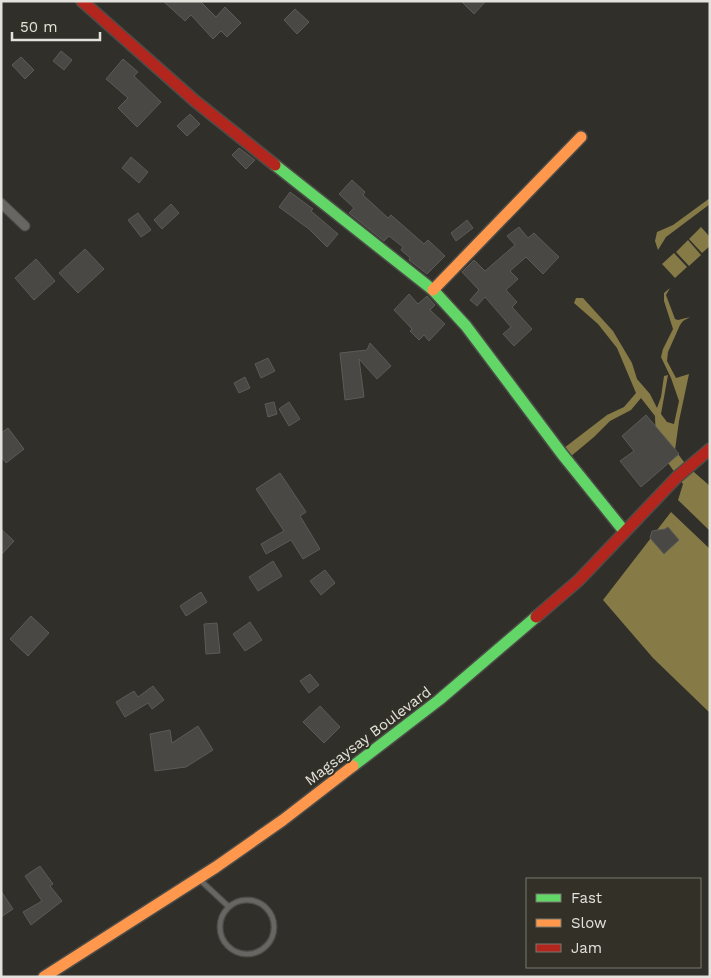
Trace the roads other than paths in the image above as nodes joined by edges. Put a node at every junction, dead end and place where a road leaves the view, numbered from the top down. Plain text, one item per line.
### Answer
1 (82, 1) edge
2 (581, 137) dead end
3 (1, 203) edge
4 (25, 226) dead end
5 (433, 290) junction
6 (710, 449) edge
7 (624, 531) junction
8 (198, 878) junction
9 (229, 908) junction
10 (44, 977) edge

1 - 5 street
2 - 5 street
3 - 4 street
5 - 7 street
6 - 7 street, Magsaysay Boulevard
7 - 8 street, Magsaysay Boulevard
8 - 9 lane
8 - 10 street, Magsaysay Boulevard
9 - 9 lane

